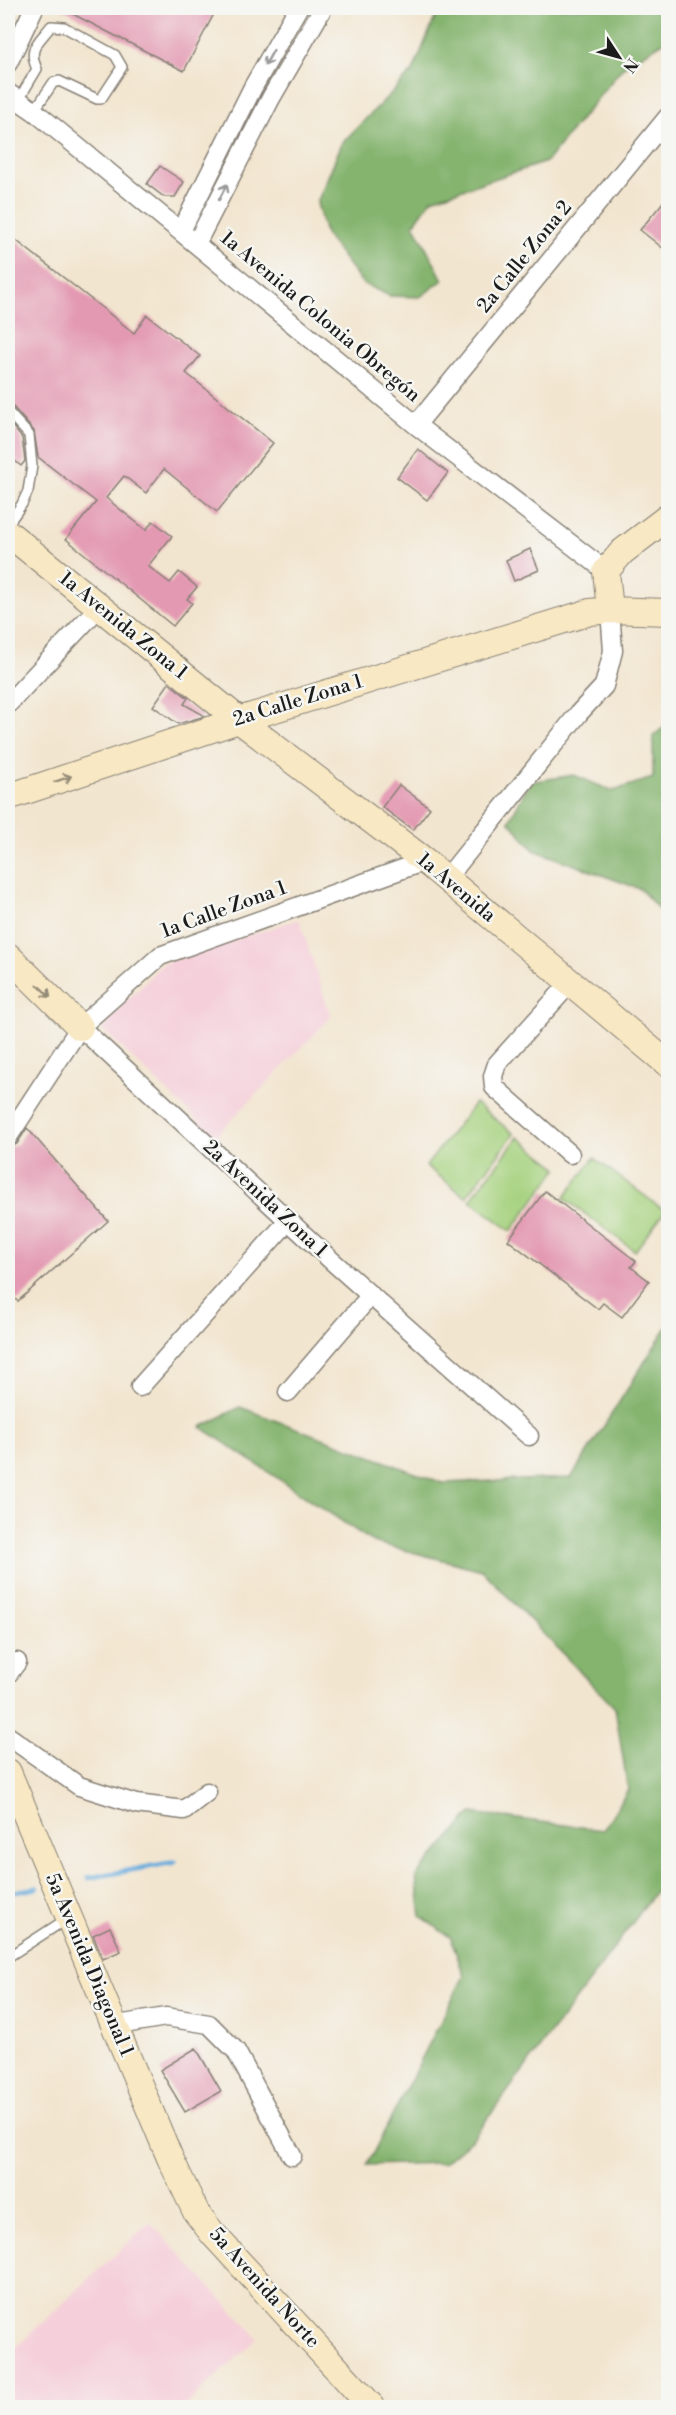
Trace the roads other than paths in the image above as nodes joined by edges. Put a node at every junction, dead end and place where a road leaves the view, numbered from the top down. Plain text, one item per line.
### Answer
1 (34, 8) edge
2 (298, 8) edge
3 (323, 8) edge
4 (8, 63) edge
5 (253, 87) junction
6 (13, 96) edge
7 (271, 98) junction
8 (34, 111) junction
9 (669, 117) edge
10 (181, 231) junction
11 (196, 244) junction
12 (8, 412) edge
13 (416, 425) junction
14 (669, 518) edge
15 (8, 524) edge
16 (8, 532) edge
17 (606, 571) junction
18 (100, 606) junction
19 (600, 611) junction
20 (669, 612) edge
21 (8, 704) edge
22 (238, 720) junction
23 (8, 797) edge
24 (425, 861) junction
25 (446, 879) junction
26 (8, 956) edge
27 (570, 983) junction
28 (80, 1027) junction
29 (669, 1064) edge
30 (8, 1137) edge
31 (570, 1154) dead end
32 (288, 1221) junction
33 (371, 1295) junction
34 (140, 1386) dead end
35 (288, 1392) dead end
36 (529, 1436) dead end
37 (8, 1736) edge
38 (8, 1772) edge
39 (207, 1792) dead end
40 (70, 1917) junction
41 (8, 1957) edge
42 (113, 2022) junction
43 (292, 2156) dead end
44 (170, 2158) joint
45 (373, 2408) edge

1 - 4 street
2 -> 5 street
3 - 7 street
5 - 7 street
5 - 10 street
6 - 8 street, 1a Avenida Colonia Obregón
6 - 8 lane
11 -> 7 street
8 - 10 street, 1a Avenida Colonia Obregón
9 - 13 street, 2a Calle Zona 2
10 - 11 street, 1a Avenida Colonia Obregón
11 - 13 street, 1a Avenida Colonia Obregón
12 - 15 lane
13 - 17 street, 1a Avenida Colonia Obregón
14 - 17 street
16 - 18 street, 1a Avenida Zona 1
17 - 19 street
18 - 21 street
18 - 22 street, 1a Avenida Zona 1
19 - 20 street, 2a Calle Zona 1
19 - 22 street, 2a Calle Zona 1
19 - 25 street
23 -> 22 street, 2a Calle Zona 1
22 - 24 street, 1a Avenida
24 - 25 street, 1a Avenida
24 - 28 street, 1a Calle Zona 1
25 - 27 street, 1a Avenida
26 -> 28 street, 2a Avenida Zona 1
27 - 29 street, 1a Avenida
27 - 31 street
28 - 30 street, 1a Calle Zona 1
28 - 32 street, 2a Avenida Zona 1
32 - 33 street, 2a Avenida Zona 1
32 - 34 street
33 - 35 street
33 - 36 street, 2a Avenida Zona 1
37 - 39 street
38 - 40 street, 5a Avenida Diagonal 1
40 - 41 lane
40 - 42 street, 5a Avenida Diagonal 1
42 - 43 street
42 - 44 street, 5a Avenida Diagonal 1
44 - 45 street, 5a Avenida Norte

